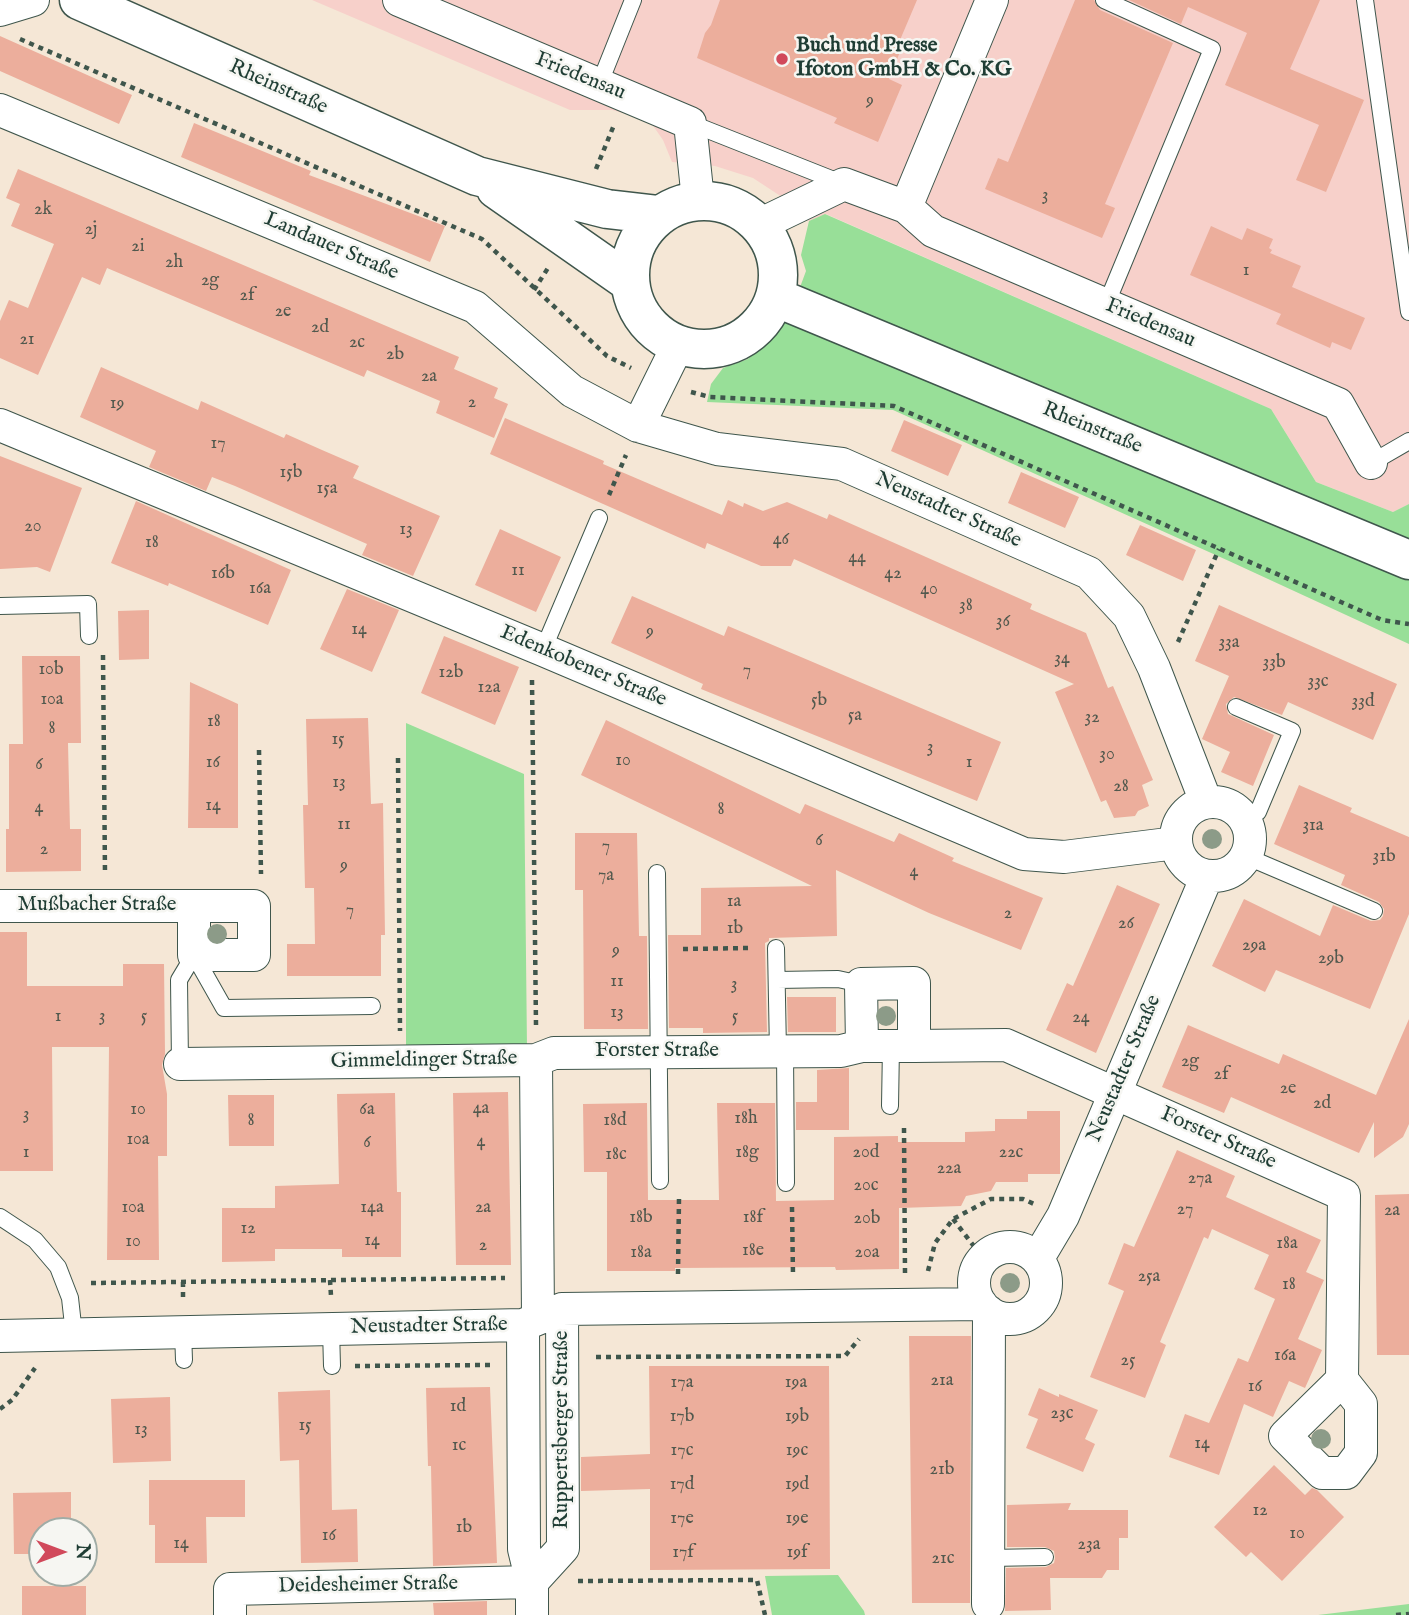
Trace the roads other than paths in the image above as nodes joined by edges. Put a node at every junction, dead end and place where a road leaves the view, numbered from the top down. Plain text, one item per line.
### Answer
1 (33, 0) edge
2 (79, 0) edge
3 (399, 0) edge
4 (633, 0) edge
5 (992, 0) edge
6 (1104, 0) edge
7 (1365, 0) edge
8 (0, 10) edge
9 (599, 85) junction
10 (0, 110) edge
11 (690, 123) junction
12 (477, 176) junction
13 (844, 184) junction
14 (698, 200) junction
15 (906, 207) junction
16 (659, 215) junction
17 (759, 225) junction
18 (629, 282) junction
19 (775, 298) junction
20 (1106, 305) junction
21 (1409, 312) edge
22 (678, 345) junction
23 (0, 425) edge
24 (638, 426) junction
25 (1409, 442) edge
26 (1371, 463) joint
27 (599, 519) road end
28 (1409, 560) edge
29 (0, 606) edge
30 (89, 636) road end
31 (543, 650) junction
32 (1236, 707) dead end
33 (1206, 802) junction
34 (1245, 821) junction
35 (1176, 843) junction
36 (1245, 856) junction
37 (657, 873) dead end
38 (1207, 876) junction
39 (0, 906) edge
40 (194, 906) junction
41 (1374, 911) dead end
42 (776, 948) road end
43 (194, 955) junction
44 (777, 980) junction
45 (861, 984) junction
46 (372, 1006) dead end
47 (889, 1046) junction
48 (781, 1051) junction
49 (658, 1052) junction
50 (536, 1060) junction
51 (180, 1064) joint
52 (1114, 1094) junction
53 (890, 1107) road end
54 (660, 1181) road end
55 (786, 1183) road end
56 (0, 1217) edge
57 (1038, 1258) junction
58 (985, 1308) junction
59 (541, 1317) junction
60 (331, 1329) junction
61 (74, 1334) junction
62 (0, 1335) edge
63 (332, 1366) dead end
64 (1342, 1380) dead end
65 (1045, 1557) dead end
66 (989, 1558) junction
67 (532, 1582) junction
68 (988, 1604) dead end
69 (230, 1615) edge
70 (532, 1615) edge

1 - 8 street
2 - 12 main road, Rheinstraße
3 - 9 street, Friedensau
4 - 9 lane
5 - 15 street
6 - 20 lane
7 - 21 lane
9 - 11 street, Friedensau
10 - 24 street, Landauer Straße
11 - 13 lane
11 - 14 street
12 - 16 main road, Rheinstraße
12 - 18 main road, Rheinstraße
13 - 15 street, Friedensau
13 - 17 street
14 - 16 main road
14 - 17 main road
15 - 20 street, Friedensau
16 - 18 main road
17 - 19 main road
18 - 22 main road
19 - 22 main road
19 - 28 main road, Rheinstraße
20 - 26 street, Friedensau
22 - 24 street
23 - 31 street, Edenkobener Straße
24 - 33 street, Neustadter Straße
25 - 26 lane
27 - 31 lane
29 - 30 lane
31 - 35 street, Edenkobener Straße
32 - 34 lane
33 - 34 street
33 - 35 street
34 - 36 street
35 - 38 street
36 - 38 street
36 - 41 lane
37 - 49 lane
38 - 52 street, Neustadter Straße
39 - 40 street, Mußbacher Straße
40 - 43 street, Mußbacher Straße
40 - 43 street, Mußbacher Straße
42 - 44 lane
43 - 46 lane
43 - 51 lane, Mußbacher Straße
44 - 45 lane
44 - 48 lane
45 - 47 street
45 - 47 street
47 - 48 street, Forster Straße
47 - 52 street, Forster Straße
47 - 53 lane
48 - 49 street, Forster Straße
48 - 55 lane
49 - 50 street, Forster Straße
49 - 54 lane
50 - 51 street, Gimmeldinger Straße
50 - 59 street, Gimmeldinger Straße
52 - 57 street, Neustadter Straße
52 - 64 street, Forster Straße
56 - 61 lane
57 - 58 street, Neustadter Straße
57 - 58 street
58 - 59 street, Neustadter Straße
58 - 66 street
59 - 60 street, Neustadter Straße
59 - 67 street, Ruppertsberger Straße
59 - 67 street, Ruppertsberger Straße
60 - 61 street, Neustadter Straße
60 - 63 lane
61 - 62 street, Neustadter Straße
65 - 66 lane
66 - 68 street
67 - 69 street, Deidesheimer Straße
67 - 70 street, Ruppertsberger Straße

